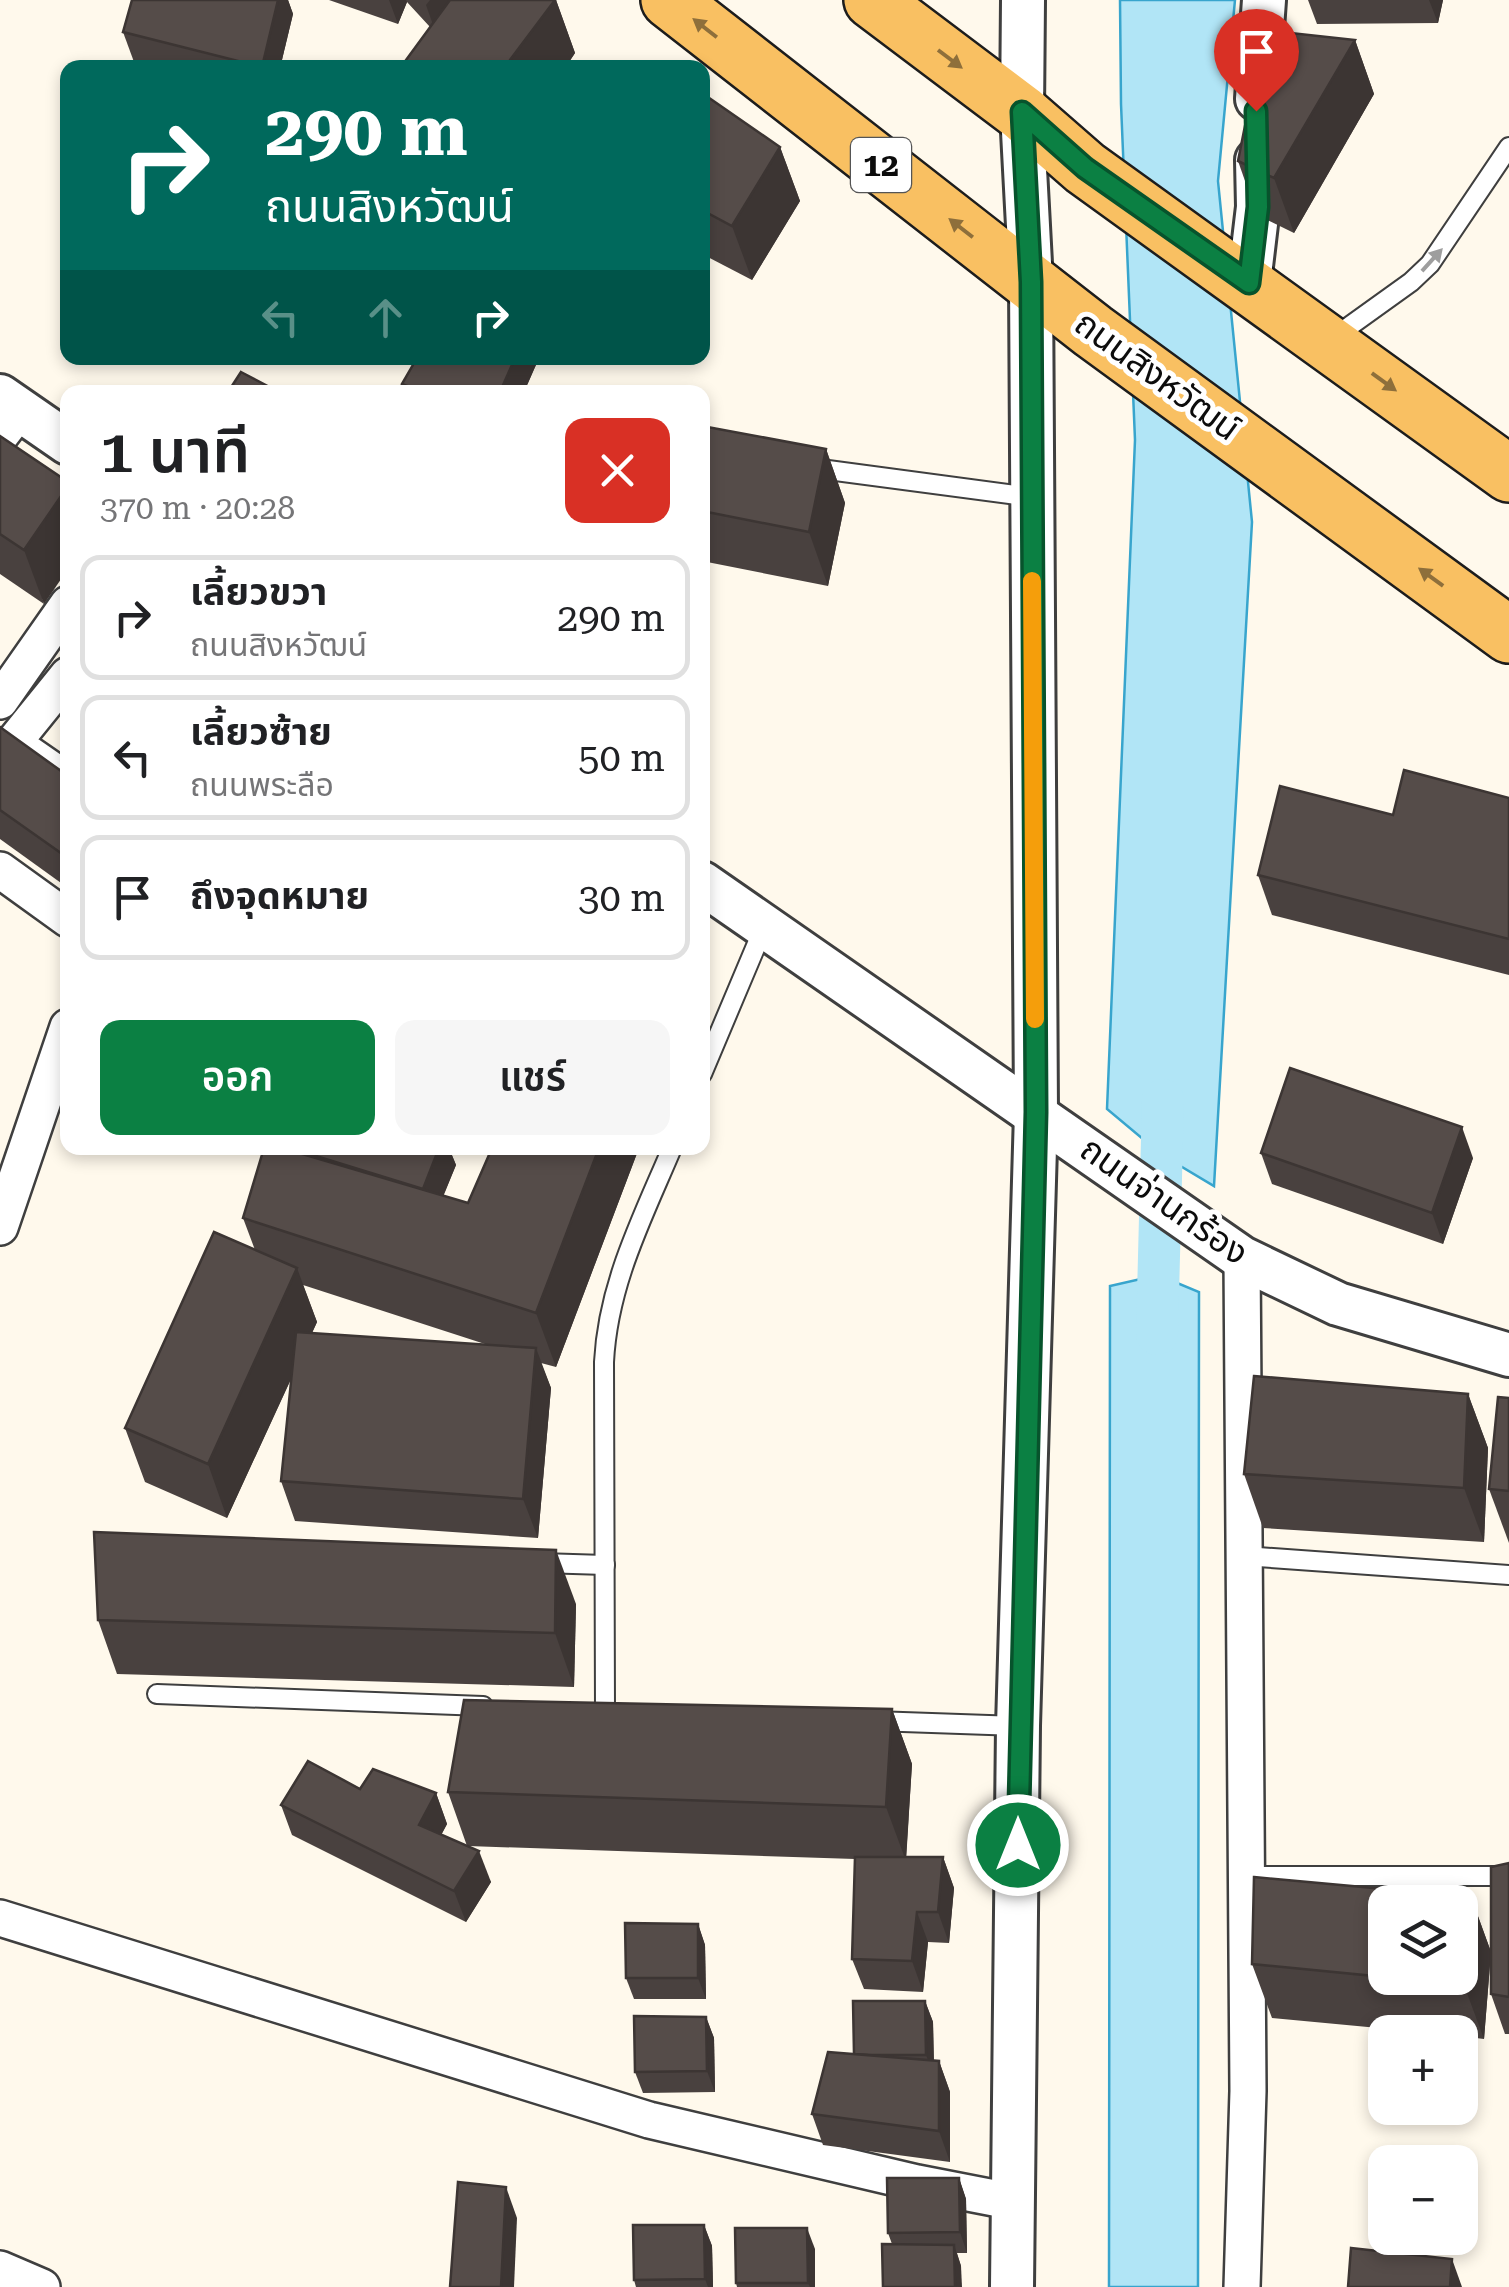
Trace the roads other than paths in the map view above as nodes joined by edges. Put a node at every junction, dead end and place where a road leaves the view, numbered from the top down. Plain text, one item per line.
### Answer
1 (669, 0) edge
2 (872, 0) edge
3 (1024, 0) edge
4 (1264, 0) edge
5 (1022, 112) junction
6 (1509, 147) edge
7 (1031, 282) junction
8 (1249, 283) junction
9 (1328, 341) junction
10 (7, 414) edge
11 (60, 438) edge
12 (804, 467) edge
13 (1509, 474) edge
14 (1031, 496) junction
15 (60, 615) edge
16 (1509, 634) edge
17 (60, 685) edge
18 (0, 700) edge
19 (60, 775) edge
20 (0, 870) edge
21 (710, 889) edge
22 (60, 914) edge
23 (764, 926) junction
24 (60, 1051) edge
25 (710, 1055) edge
26 (1036, 1112) junction
27 (669, 1155) edge
28 (0, 1227) edge
29 (1242, 1258) junction
30 (1509, 1355) edge
31 (1244, 1556) junction
32 (528, 1562) edge
33 (605, 1565) junction
34 (1509, 1575) edge
35 (157, 1694) dead end
36 (508, 1707) edge
37 (586, 1710) edge
38 (605, 1711) junction
39 (625, 1712) edge
40 (861, 1720) edge
41 (1018, 1726) junction
42 (1246, 1876) junction
43 (1509, 1876) edge
44 (0, 1918) edge
45 (1014, 2202) junction
46 (0, 2268) edge
47 (42, 2287) edge
48 (1012, 2287) edge
49 (1242, 2287) edge

7 -> 1 main road, ถนนสิงหวัฒน์ / 12
2 -> 5 main road
3 - 5 street
4 - 8 street
5 - 7 street
5 - 8 main road
9 -> 6 lane
7 - 14 street
16 -> 7 main road, ถนนสิงหวัฒน์ / 12
8 - 9 main road
9 -> 13 main road
10 - 11 street
12 - 14 lane
14 - 26 street
15 - 18 street
17 - 19 street
20 - 22 street
21 - 23 street, ถนนจ่านกร้อง
23 - 25 lane
23 - 26 street, ถนนจ่านกร้อง
24 - 28 street
26 - 29 street, ถนนจ่านกร้อง
26 - 41 street
27 - 33 lane
29 - 30 street, ถนนจ่านกร้อง
29 - 31 street
31 - 34 lane
31 - 42 street
32 - 33 lane
33 - 38 lane
35 - 36 lane
37 - 38 lane
38 - 39 lane
40 - 41 lane
41 - 45 street
42 - 43 lane
42 - 49 street
44 - 45 street
45 - 48 street
46 - 47 street

